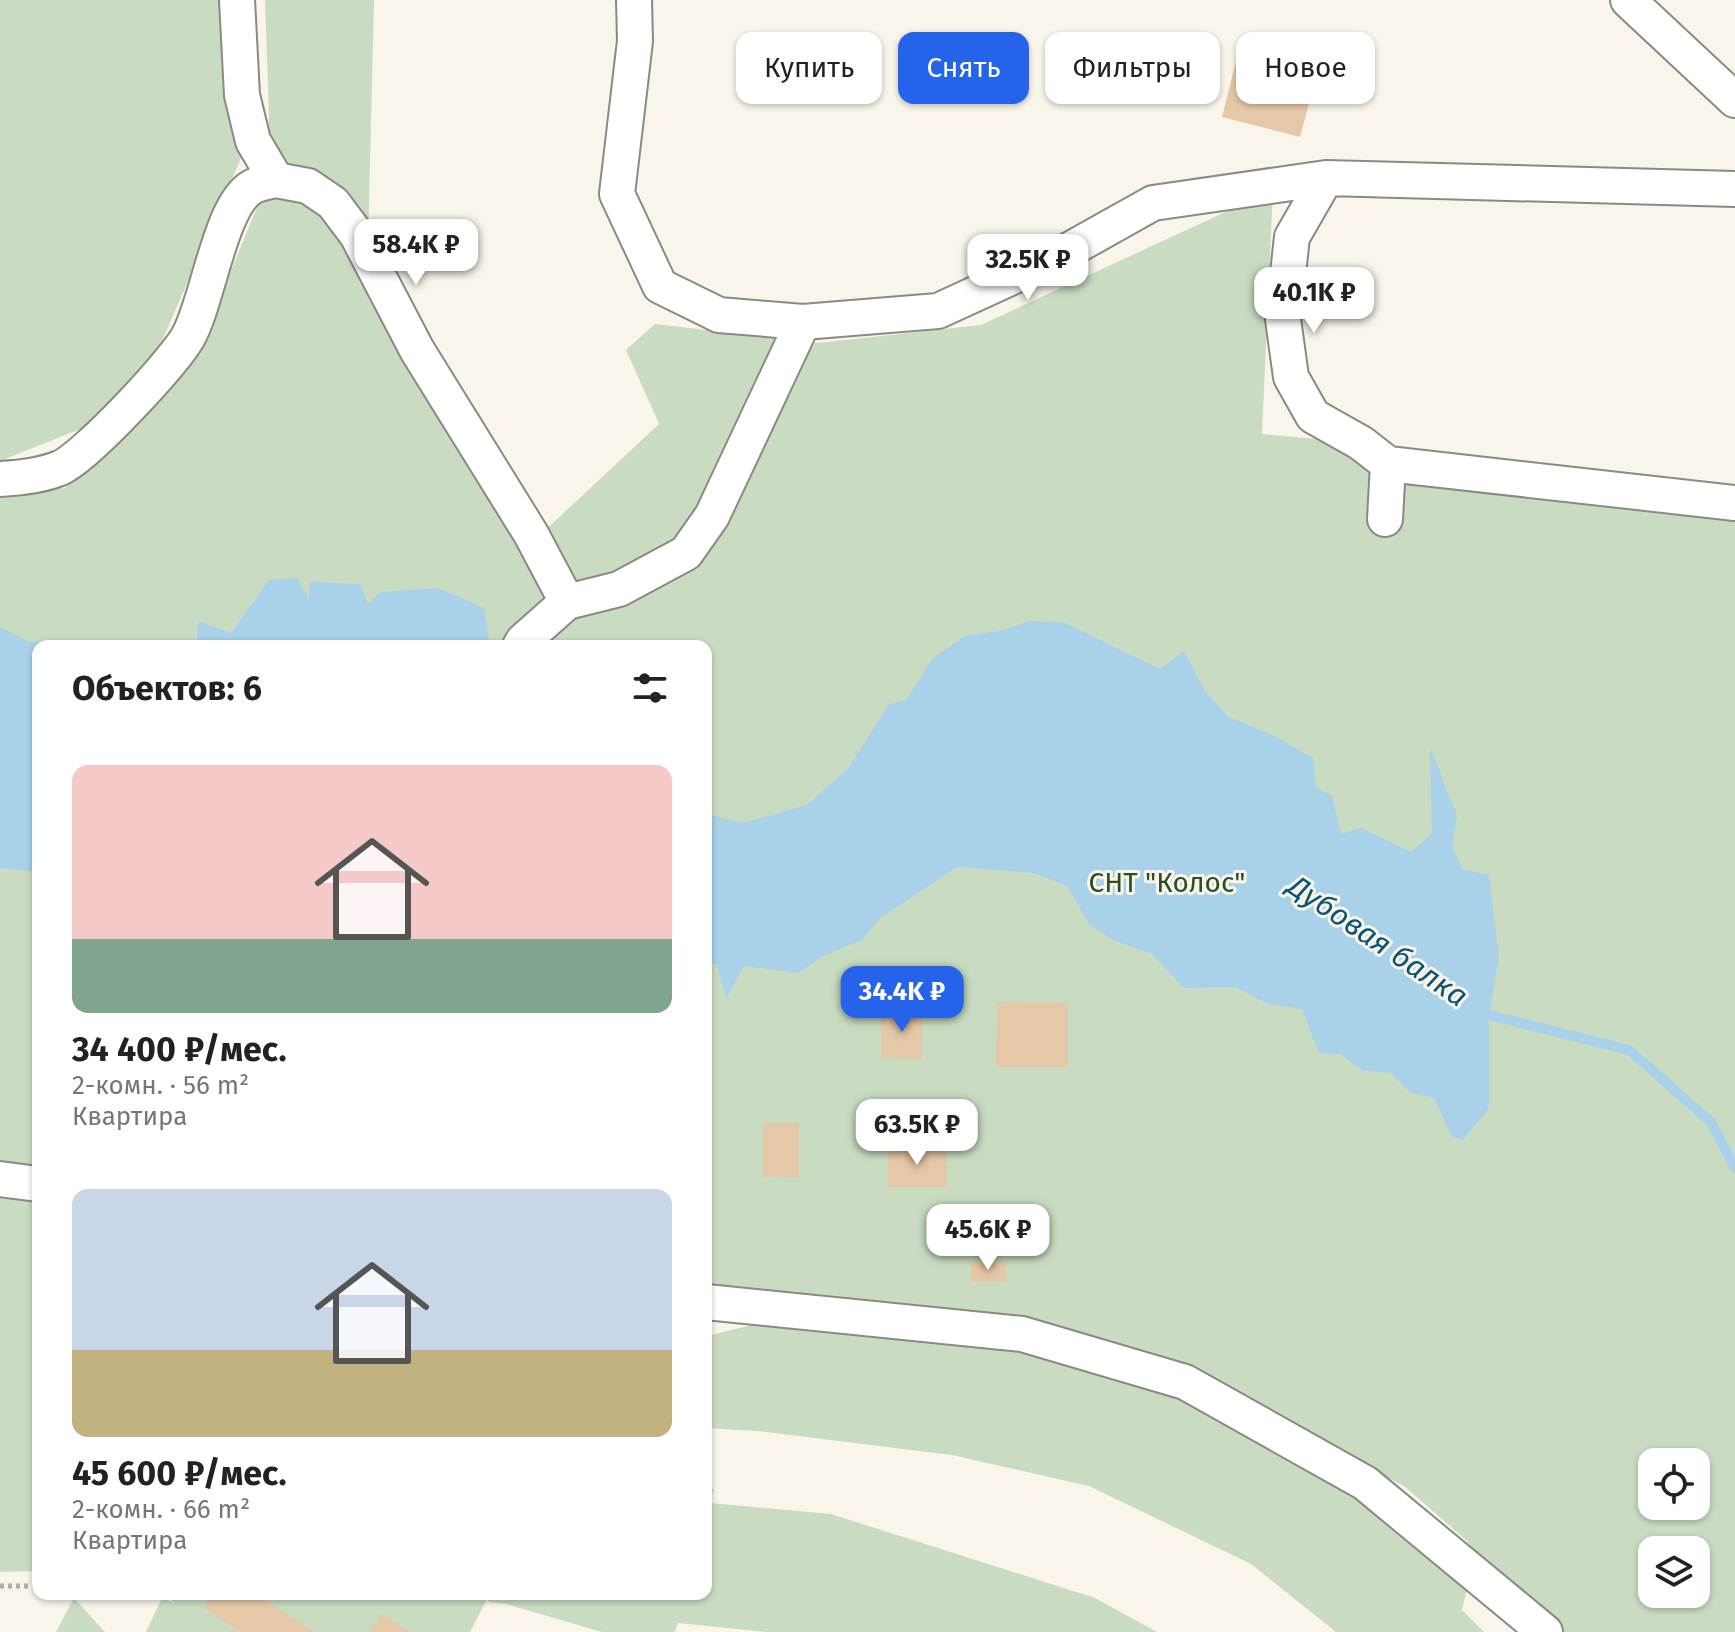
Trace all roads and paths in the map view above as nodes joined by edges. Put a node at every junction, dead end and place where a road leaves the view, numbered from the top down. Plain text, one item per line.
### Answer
1 (237, 0) edge
2 (634, 0) edge
3 (1628, 0) edge
4 (1735, 100) edge
5 (1326, 178) junction
6 (276, 180) junction
7 (1735, 189) edge
8 (803, 322) junction
9 (1388, 464) junction
10 (0, 479) edge
11 (1735, 503) edge
12 (1385, 519) dead end
13 (567, 602) junction
14 (524, 640) edge
15 (0, 1179) edge
16 (32, 1183) edge
17 (712, 1303) edge
18 (0, 1586) edge
19 (32, 1586) edge
20 (1545, 1632) edge

1 - 6 street
2 - 8 street
3 - 4 street
5 - 7 street
5 - 8 street
5 - 9 street
6 - 10 street
6 - 13 street
8 - 13 street
9 - 11 street
9 - 12 street
13 - 14 street
15 - 16 street
17 - 20 street
18 - 19 path

